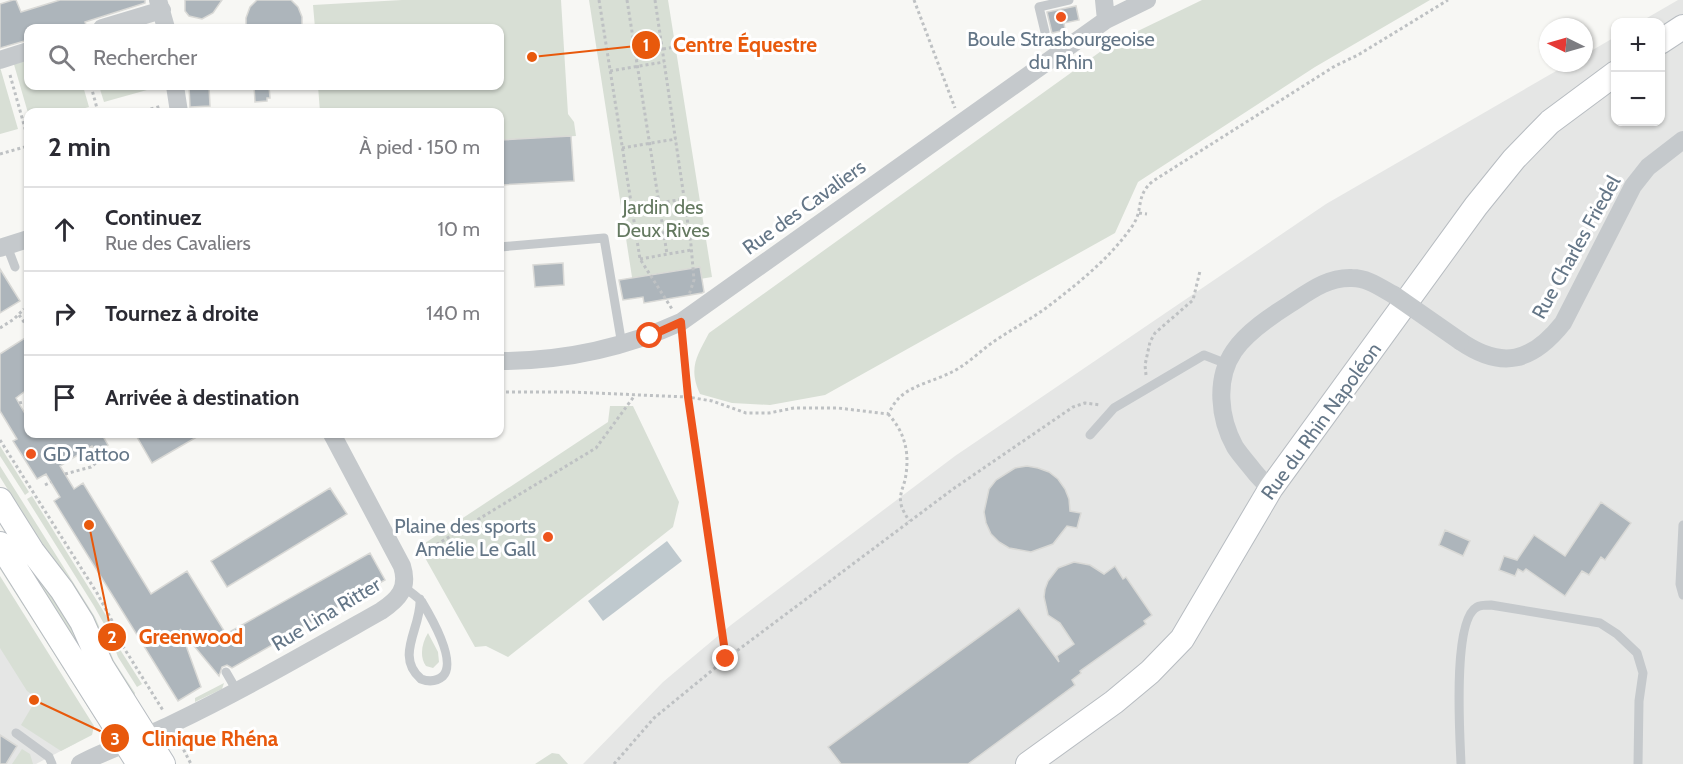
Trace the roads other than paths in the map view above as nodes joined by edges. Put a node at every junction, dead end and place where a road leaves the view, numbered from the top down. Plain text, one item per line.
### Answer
1 (1069, 0) edge
2 (1104, 0) edge
3 (1147, 0) edge
4 (160, 5) edge
5 (1106, 20) junction
6 (112, 24) edge
7 (165, 24) edge
8 (1683, 27) edge
9 (1045, 32) dead end
10 (1665, 39) edge
11 (24, 52) edge
12 (2, 59) edge
13 (1611, 77) edge
14 (174, 90) edge
15 (171, 108) edge
16 (1683, 141) edge
17 (24, 240) edge
18 (4, 247) edge
19 (504, 247) edge
20 (15, 267) dead end
21 (622, 345) junction
22 (504, 361) edge
23 (1227, 364) junction
24 (1090, 435) dead end
25 (334, 438) edge
26 (1271, 488) junction
27 (0, 500) edge
28 (1683, 525) edge
29 (0, 544) edge
30 (404, 587) junction
31 (1683, 595) edge
32 (420, 599) junction
33 (226, 672) dead end
34 (237, 691) junction
35 (16, 733) dead end
36 (137, 748) edge
37 (52, 764) edge
38 (80, 764) edge
39 (163, 764) edge
40 (1028, 764) edge
41 (1461, 764) edge
42 (1638, 764) edge

1 - 9 lane
2 - 5 street
3 - 5 street, Rue des Cavaliers
4 - 6 street
4 - 7 street
5 - 21 street, Rue des Cavaliers
8 - 10 main road
11 - 12 street
13 - 26 main road, Rue du Rhin Napoléon
14 - 15 street
16 - 23 street, Rue Charles Friedel, bridge
17 - 18 street
18 - 20 lane
19 - 21 lane
21 - 22 street, Rue des Cavaliers
23 - 24 lane
23 - 26 street, Rue Charles Friedel
25 - 30 street, Rue Lina Ritter
26 - 40 main road, Rue du Rhin Napoléon
27 - 36 main road
28 - 31 lane
29 - 36 main road
30 - 32 lane
30 - 34 street, Rue Lina Ritter
32 - 32 lane
33 - 34 lane
34 - 36 street, Rue Lina Ritter
35 - 37 lane
36 - 38 street, Rue Lina Ritter
36 - 39 main road
41 - 42 lane

